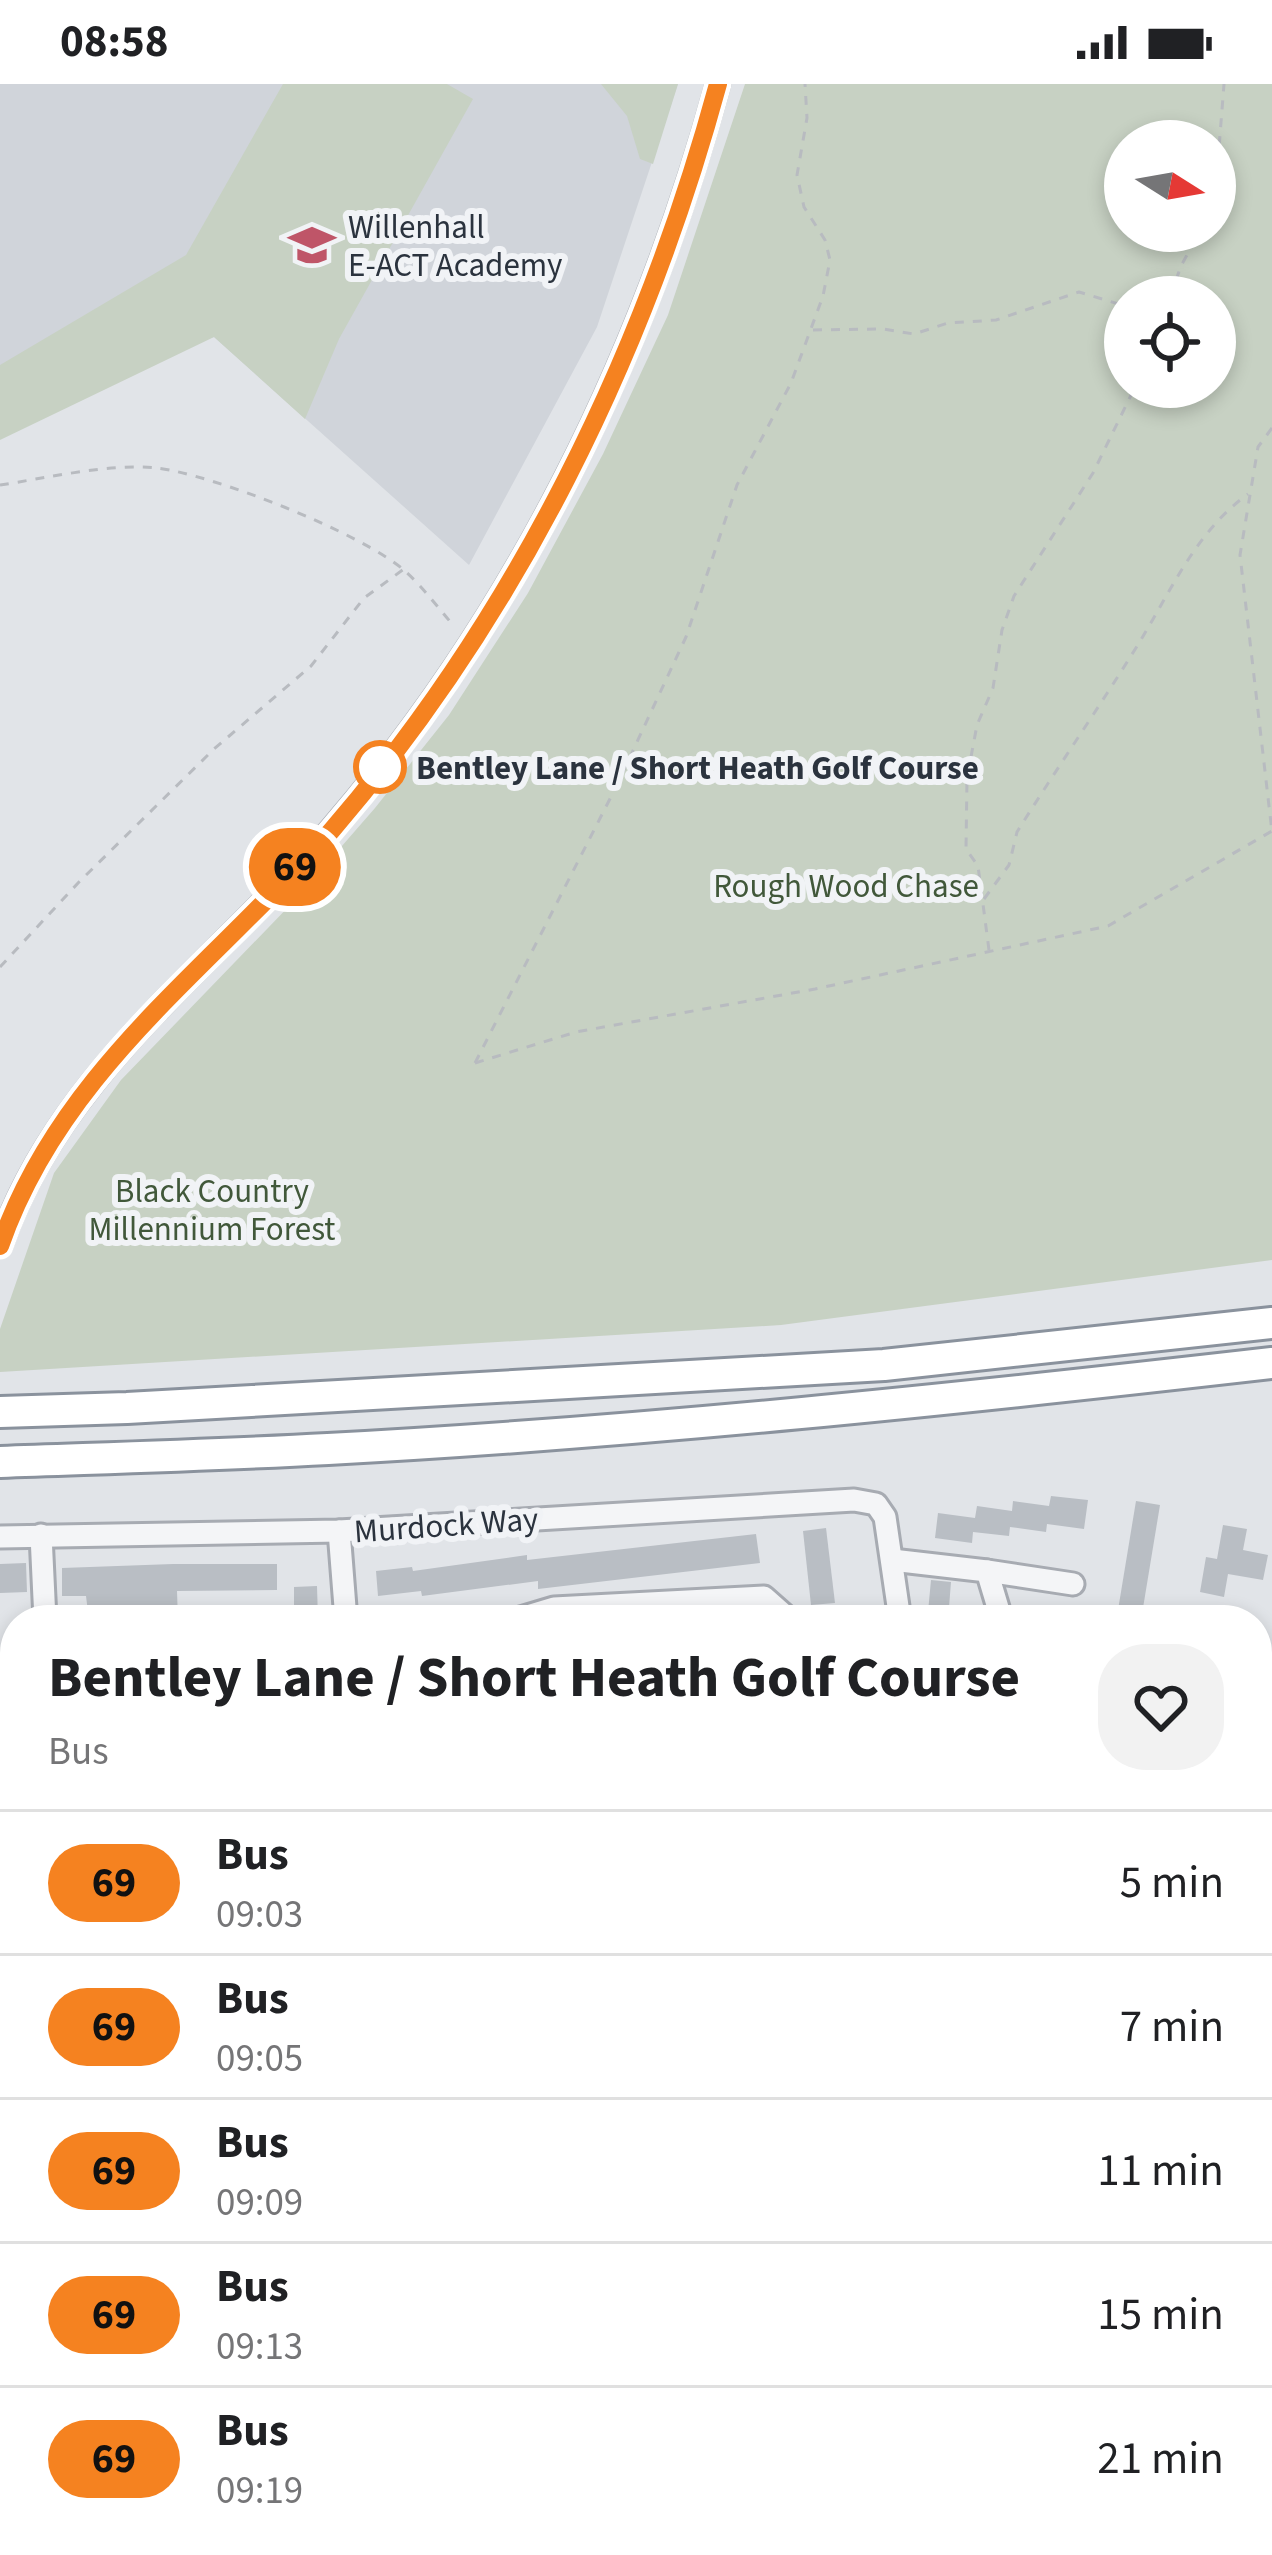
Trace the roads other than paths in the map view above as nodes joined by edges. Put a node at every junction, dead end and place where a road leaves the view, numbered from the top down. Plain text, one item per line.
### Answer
1 (718, 84) edge
2 (0, 1245) edge
3 (1272, 1323) edge
4 (1272, 1363) edge
5 (0, 1412) edge
6 (0, 1462) edge
7 (339, 1531) junction
8 (41, 1535) junction
9 (0, 1537) edge
10 (892, 1560) junction
11 (987, 1571) junction
12 (1073, 1584) dead end
13 (44, 1605) edge
14 (345, 1605) edge
15 (611, 1605) edge
16 (773, 1605) edge
17 (898, 1605) edge
18 (997, 1605) edge

1 - 2 street
3 - 5 highway
4 - 6 highway
7 - 8 street, Murdock Way
7 - 10 street, Murdock Way
7 - 14 street
8 - 9 street, Murdock Way
8 - 13 street
10 - 11 street
10 - 17 street
11 - 12 street
11 - 18 street
15 - 16 street

